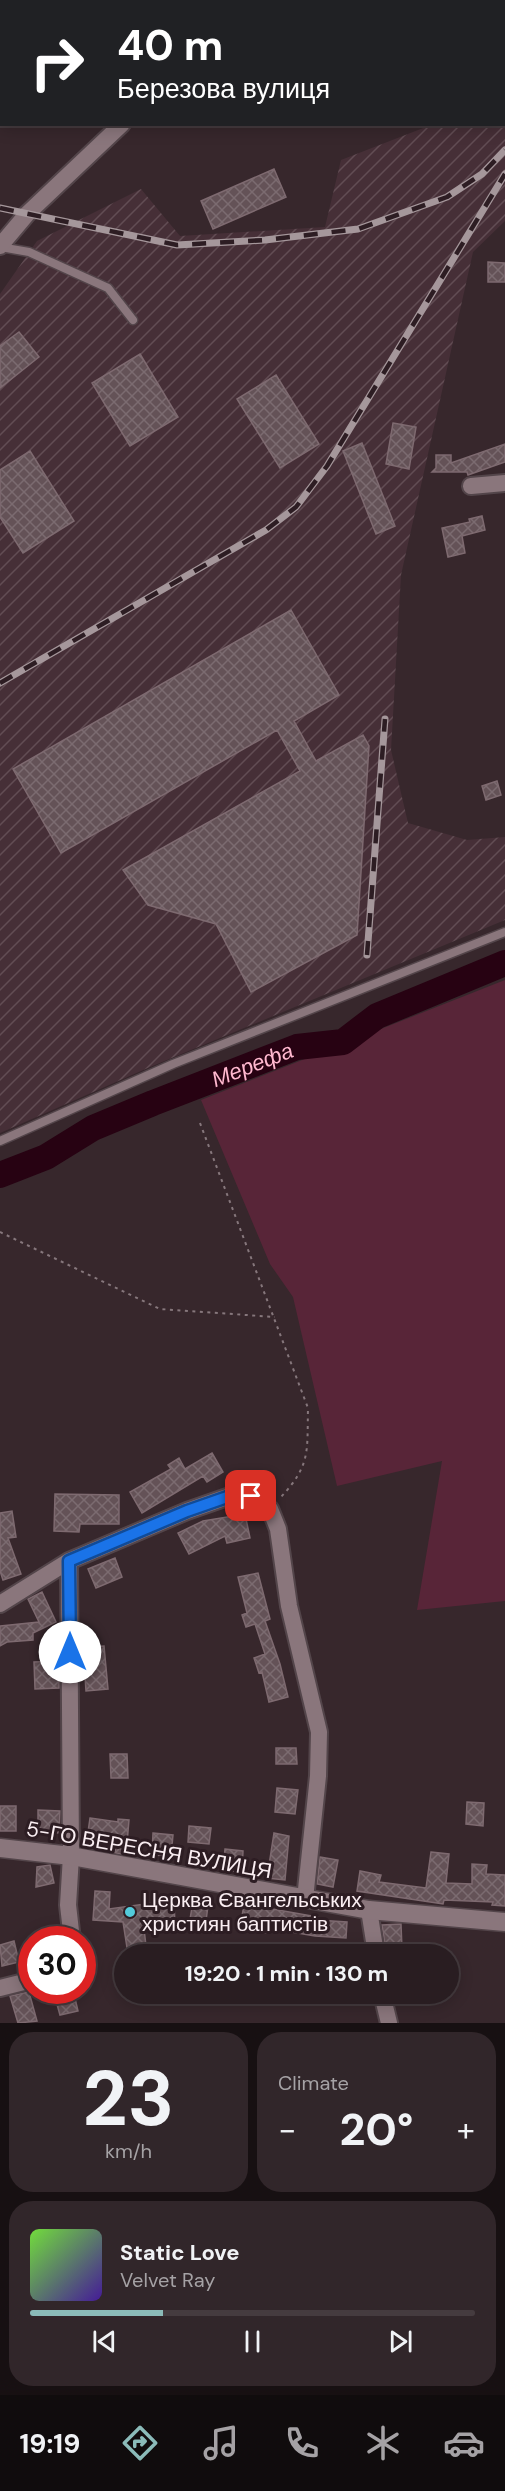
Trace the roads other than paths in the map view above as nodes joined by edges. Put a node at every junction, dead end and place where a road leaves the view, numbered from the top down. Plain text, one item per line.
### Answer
1 (120, 126) edge
2 (0, 246) edge
3 (133, 320) dead end
4 (505, 483) edge
5 (471, 486) dead end
6 (505, 932) edge
7 (0, 1141) edge
8 (69, 1561) junction
9 (0, 1604) edge
10 (0, 1848) edge
11 (71, 1856) junction
12 (304, 1899) junction
13 (369, 1910) junction
14 (505, 1922) edge
15 (70, 1926) edge
16 (374, 1944) edge
17 (18, 1984) edge
18 (0, 1988) edge
19 (384, 2004) edge
20 (389, 2023) edge

1 - 2 street
2 - 3 lane
4 - 5 street
6 - 7 lane
8 - 9 street
8 - 11 street
8 - 12 street
10 - 11 street, 5-ГО ВЕРЕСНЯ ВУЛИЦЯ
11 - 12 street, 5-ГО ВЕРЕСНЯ ВУЛИЦЯ
11 - 15 street
12 - 13 street, 5-ГО ВЕРЕСНЯ ВУЛИЦЯ
13 - 14 street, 5-ГО ВЕРЕСНЯ ВУЛИЦЯ
13 - 16 street
17 - 18 street
19 - 20 street

